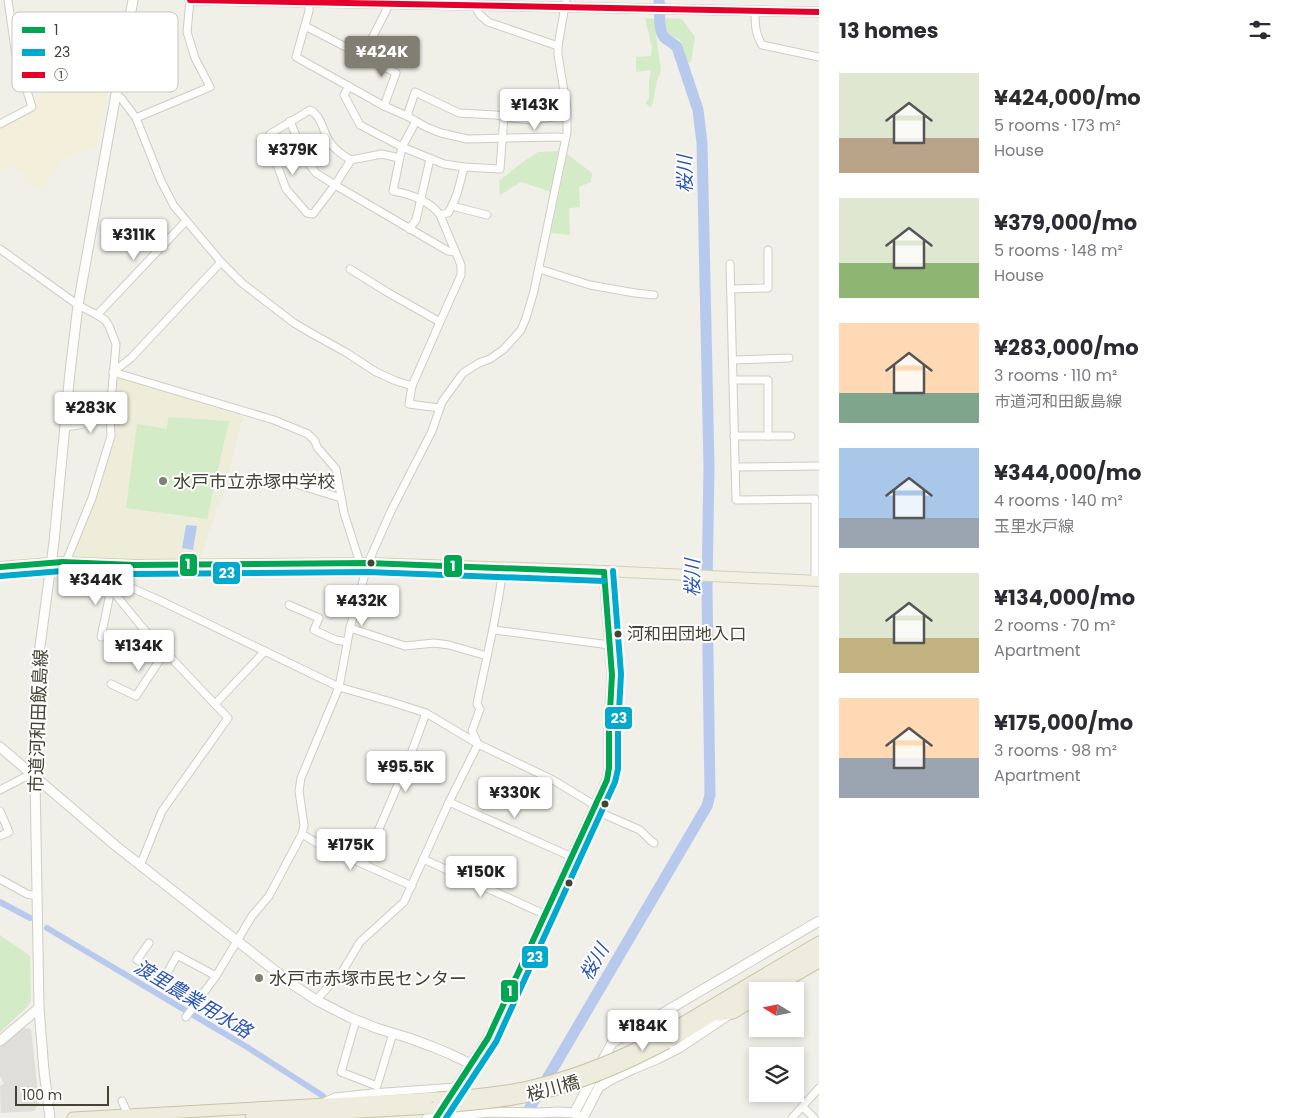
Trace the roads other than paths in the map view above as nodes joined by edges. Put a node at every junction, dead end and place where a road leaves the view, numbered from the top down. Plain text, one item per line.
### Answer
1 (8, 0) edge
2 (190, 0) edge
3 (288, 1) edge
4 (309, 2) junction
5 (390, 2) edge
6 (453, 2) edge
7 (566, 4) edge
8 (474, 5) junction
9 (755, 10) junction
10 (819, 12) edge
11 (305, 26) junction
12 (12, 28) edge
13 (558, 46) junction
14 (363, 56) junction
15 (819, 57) edge
16 (349, 86) junction
17 (27, 92) edge
18 (116, 92) edge
19 (115, 96) junction
20 (384, 106) junction
21 (567, 115) junction
22 (407, 116) junction
23 (504, 116) junction
24 (136, 118) junction
25 (290, 121) junction
26 (416, 121) junction
27 (0, 124) edge
28 (502, 138) junction
29 (566, 138) junction
30 (402, 147) junction
31 (399, 158) junction
32 (430, 159) junction
33 (351, 160) junction
34 (464, 167) junction
35 (335, 185) junction
36 (421, 201) junction
37 (452, 206) junction
38 (440, 215) junction
39 (487, 215) dead end
40 (186, 221) junction
41 (409, 229) junction
42 (0, 249) edge
43 (768, 250) dead end
44 (455, 252) junction
45 (221, 262) junction
46 (730, 264) dead end
47 (350, 269) dead end
48 (539, 269) junction
49 (731, 289) junction
50 (654, 295) dead end
51 (78, 305) junction
52 (97, 315) junction
53 (440, 322) junction
54 (789, 358) dead end
55 (732, 360) junction
56 (113, 372) junction
57 (733, 380) junction
58 (412, 386) junction
59 (440, 408) junction
60 (110, 414) junction
61 (65, 427) junction
62 (734, 436) junction
63 (768, 436) junction
64 (791, 436) dead end
65 (819, 466) edge
66 (735, 467) junction
67 (299, 486) dead end
68 (341, 498) junction
69 (52, 562) junction
70 (66, 562) junction
71 (84, 562) junction
72 (364, 563) junction
73 (0, 567) edge
74 (503, 567) junction
75 (604, 572) junction
76 (95, 575) junction
77 (817, 581) edge
78 (111, 589) junction
79 (290, 605) dead end
80 (350, 628) junction
81 (494, 630) junction
82 (101, 637) dead end
83 (347, 642) junction
84 (610, 645) junction
85 (265, 651) junction
86 (165, 652) junction
87 (487, 656) junction
88 (111, 684) dead end
89 (339, 687) junction
90 (215, 704) junction
91 (426, 713) junction
92 (478, 744) junction
93 (0, 747) edge
94 (35, 777) junction
95 (0, 790) edge
96 (449, 802) junction
97 (595, 808) junction
98 (0, 811) edge
99 (302, 834) junction
100 (0, 836) edge
101 (654, 843) dead end
102 (572, 857) junction
103 (423, 859) junction
104 (364, 864) junction
105 (140, 866) junction
106 (0, 879) edge
107 (412, 886) junction
108 (38, 896) junction
109 (546, 915) junction
110 (819, 921) edge
111 (819, 934) edge
112 (237, 940) junction
113 (819, 942) edge
114 (149, 943) dead end
115 (819, 952) edge
116 (819, 962) edge
117 (216, 976) junction
118 (785, 982) edge
119 (316, 1000) junction
120 (749, 1003) edge
121 (40, 1008) junction
122 (706, 1013) junction
123 (733, 1013) junction
124 (188, 1014) dead end
125 (356, 1020) junction
126 (393, 1033) junction
127 (0, 1041) edge
128 (471, 1064) junction
129 (456, 1087) junction
130 (819, 1088) edge
131 (122, 1101) dead end
132 (803, 1107) junction
133 (324, 1112) edge
134 (434, 1112) edge
135 (574, 1113) junction
136 (128, 1115) junction
137 (50, 1118) edge
138 (73, 1118) edge
139 (250, 1118) edge
140 (583, 1118) edge
141 (792, 1118) edge
142 (814, 1118) edge

1 - 12 street
2 - 3 street
2 - 24 street
3 - 4 street
4 - 5 street
4 - 11 street
5 - 6 street
5 - 14 street
6 - 8 street
7 - 8 street
7 - 9 street
7 - 13 street
8 - 13 street
9 - 10 street
9 - 15 street
11 - 14 street
11 - 16 street
13 - 21 street
14 - 20 street
16 - 20 street
16 - 30 street
17 - 27 street
18 - 19 street, 市道河和田飯島線
19 - 24 street
19 - 51 street, 市道河和田飯島線
20 - 22 street
21 - 23 street
21 - 29 street
22 - 23 street
22 - 26 street
23 - 28 street
24 - 40 street
25 - 33 street
25 - 35 street
25 - 35 street
26 - 28 street
26 - 30 street
28 - 29 street
28 - 34 street
29 - 48 street
30 - 31 street
30 - 32 street
31 - 33 street
31 - 36 street
32 - 34 street
32 - 36 street
33 - 35 street
34 - 37 street
35 - 41 street
36 - 38 street
36 - 41 street
37 - 38 street
37 - 39 street
38 - 44 street
40 - 45 street
40 - 52 street
41 - 44 street
42 - 51 street
43 - 49 street
44 - 53 street
45 - 56 street
45 - 58 street
46 - 49 street
47 - 53 street
48 - 50 street
48 - 59 street
49 - 55 street
51 - 52 street
51 - 61 street, 市道河和田飯島線
52 - 56 street
53 - 58 street
54 - 55 street
55 - 57 street
56 - 60 street
56 - 68 street
57 - 62 street
57 - 63 street
58 - 59 street
59 - 72 street
60 - 61 street
60 - 70 street
61 - 69 street, 市道河和田飯島線
62 - 63 street
62 - 66 street
63 - 64 street
65 - 66 street
66 - 77 street
67 - 68 street
68 - 72 street
69 - 70 main road
69 - 73 main road
69 - 94 street, 市道河和田飯島線
70 - 71 main road
71 - 72 main road
71 - 76 street
72 - 74 main road
72 - 80 street
74 - 75 main road
74 - 81 street
75 - 77 main road
75 - 84 street
76 - 78 street
76 - 85 street
78 - 82 street
78 - 86 street
79 - 83 street
80 - 83 street
80 - 87 street
81 - 84 street
81 - 87 street
83 - 89 street
84 - 97 street
85 - 89 street
85 - 90 street
86 - 88 street
86 - 90 street
87 - 92 street
89 - 91 street
89 - 99 street
90 - 105 street
91 - 92 street
91 - 104 street
92 - 96 street
92 - 97 street
93 - 94 street
94 - 95 street
94 - 105 street
94 - 108 street, 市道河和田飯島線
96 - 102 street
96 - 103 street
97 - 101 street
97 - 102 street
98 - 100 street
99 - 104 street
99 - 112 street
102 - 109 street
103 - 107 street
103 - 109 street
104 - 107 street
105 - 112 street
106 - 108 street
107 - 119 street
108 - 121 street, 市道河和田飯島線
109 - 128 street
110 - 135 street
111 - 122 highway
112 - 117 street
112 - 119 street
113 - 122 highway
114 - 117 street
115 - 122 highway
116 - 118 highway
117 - 124 street
119 - 125 street
120 - 123 highway
121 - 127 street
121 - 137 street, 市道河和田飯島線
122 - 123 highway
122 - 134 highway, 桜川橋, bridge
123 - 140 street
125 - 126 street
125 - 126 street
126 - 128 street
128 - 129 street
129 - 133 street
129 - 134 street
130 - 132 street
131 - 136 street
132 - 141 street
132 - 142 street
133 - 134 highway, 桜川橋
133 - 136 highway
133 - 139 highway
134 - 135 street
135 - 140 street
136 - 138 highway

